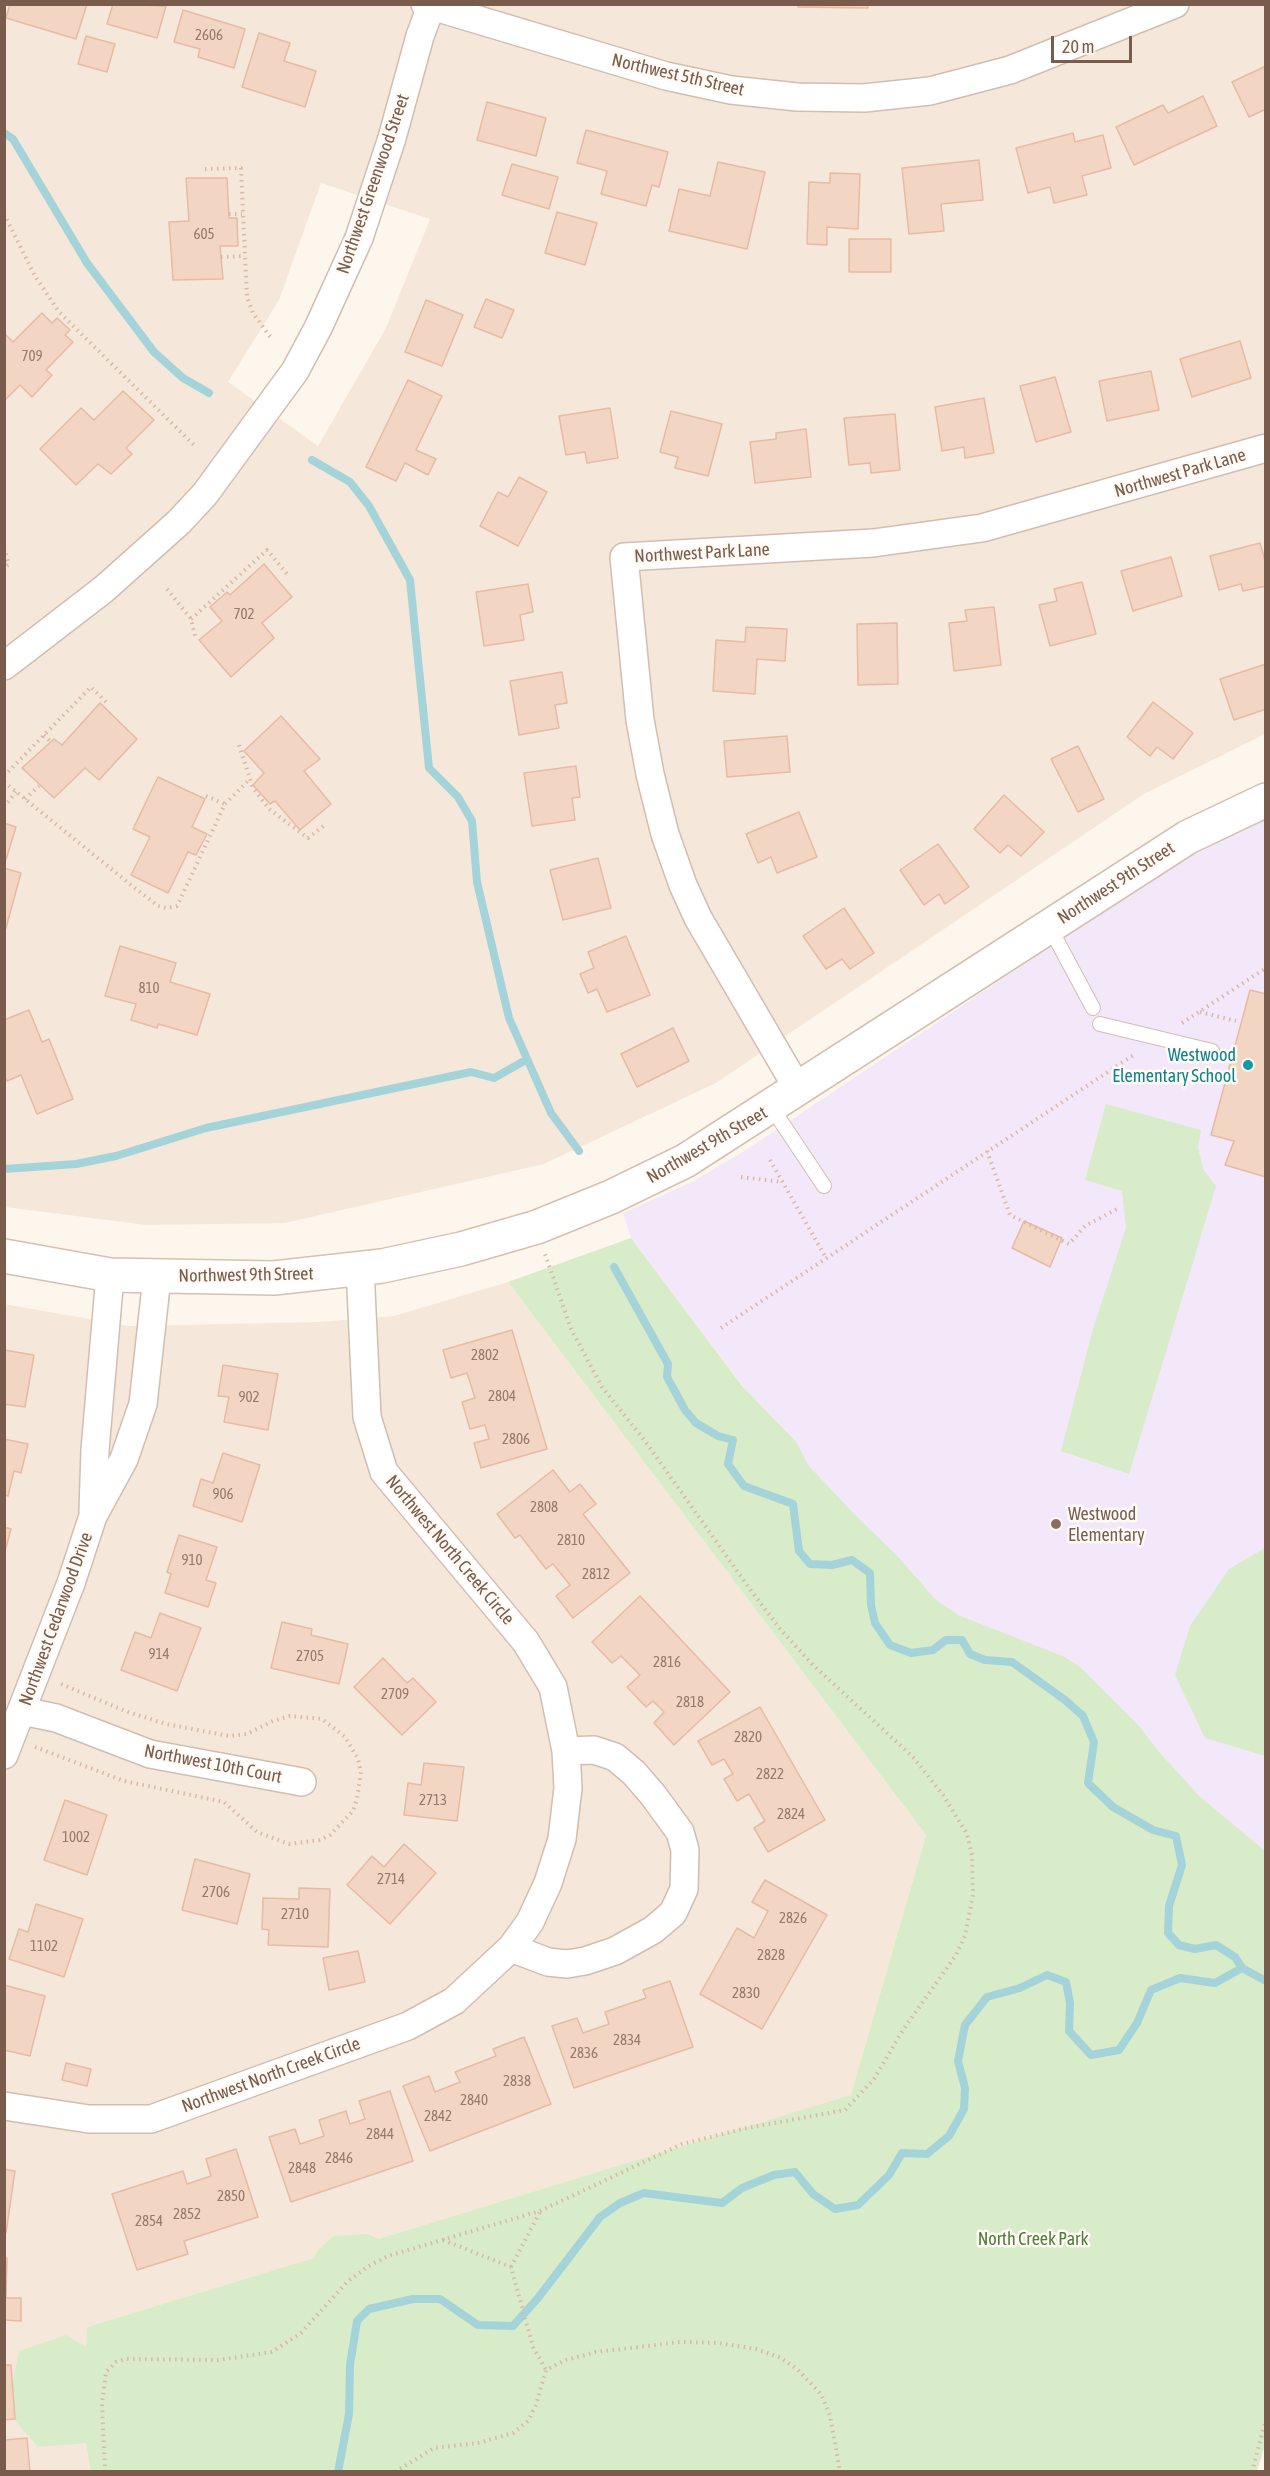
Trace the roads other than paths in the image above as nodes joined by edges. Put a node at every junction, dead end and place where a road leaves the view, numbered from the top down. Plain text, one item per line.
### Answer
1 (1175, 4) edge
2 (430, 5) edge
3 (1266, 448) edge
4 (4, 666) edge
5 (1266, 800) edge
6 (1049, 926) junction
7 (1093, 1008) dead end
8 (1100, 1024) dead end
9 (1212, 1051) dead end
10 (785, 1098) junction
11 (824, 1186) dead end
12 (4, 1256) edge
13 (360, 1268) junction
14 (110, 1275) junction
15 (156, 1277) junction
16 (93, 1516) junction
17 (22, 1711) junction
18 (566, 1751) junction
19 (4, 1755) edge
20 (302, 1782) dead end
21 (511, 1948) junction
22 (4, 2106) edge

1 - 2 street, Northwest 5th Street
2 - 4 street, Northwest Greenwood Street
3 - 10 street, Northwest Park Lane
5 - 6 street, Northwest 9th Street
6 - 7 lane
6 - 10 street, Northwest 9th Street
8 - 9 lane
10 - 11 lane
10 - 13 street, Northwest 9th Street
12 - 14 street, Northwest 9th Street
13 - 15 street, Northwest 9th Street
13 - 18 street, Northwest North Creek Circle
14 - 15 street, Northwest 9th Street
14 - 16 street, Northwest Cedarwood Drive
15 - 16 street, Northwest Cedarwood Drive
16 - 17 street, Northwest Cedarwood Drive
17 - 19 street, Northwest Cedarwood Drive
17 - 20 street, Northwest 10th Court
18 - 21 street, Northwest North Creek Circle
18 - 21 street
21 - 22 street, Northwest North Creek Circle

